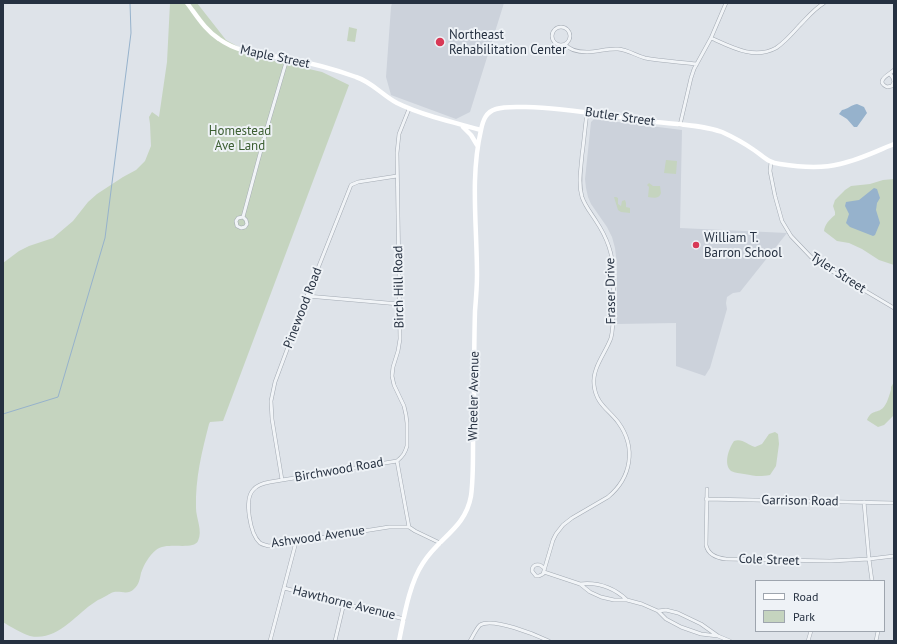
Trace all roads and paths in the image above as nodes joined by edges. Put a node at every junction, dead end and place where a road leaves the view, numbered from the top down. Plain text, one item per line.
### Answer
1 (187, 3) edge
2 (726, 3) edge
3 (824, 3) edge
4 (711, 38) junction
5 (565, 44) junction
6 (287, 59) junction
7 (697, 64) junction
8 (894, 70) edge
9 (890, 74) junction
10 (409, 109) junction
11 (587, 113) junction
12 (460, 124) junction
13 (680, 125) junction
14 (481, 130) junction
15 (894, 144) edge
16 (477, 145) junction
17 (771, 162) junction
18 (397, 176) junction
19 (243, 217) dead end
20 (307, 296) junction
21 (399, 304) junction
22 (894, 308) edge
23 (397, 461) junction
24 (282, 480) junction
25 (253, 489) joint
26 (707, 489) dead end
27 (706, 499) junction
28 (864, 502) junction
29 (894, 503) edge
30 (409, 526) junction
31 (296, 542) junction
32 (440, 543) junction
33 (894, 556) edge
34 (868, 559) junction
35 (872, 580) edge
36 (580, 584) junction
37 (284, 588) junction
38 (627, 600) junction
39 (344, 603) junction
40 (658, 611) junction
41 (404, 619) junction
42 (718, 636) junction
43 (270, 641) edge
44 (335, 641) edge
45 (399, 641) edge
46 (470, 641) edge
47 (549, 641) edge
48 (730, 641) edge

1 - 6 street, Maple Street
2 - 4 street
3 - 4 street
4 - 7 street
5 - 5 street
5 - 7 street
6 - 10 street, Maple Street
6 - 19 street
7 - 13 street
8 - 9 street
9 - 9 street
10 - 12 street
10 - 18 street, Birch Hill Road
11 - 13 street, Butler Street
11 - 14 street, Butler Street
11 - 36 street, Fraser Drive
12 - 14 street
12 - 16 street
13 - 17 street, Butler Street
14 - 16 street, Wheeler Avenue
15 - 17 street, Butler Street
16 - 32 street, Wheeler Avenue
17 - 22 street, Tyler Street
18 - 20 street, Pinewood Road
18 - 21 street, Birch Hill Road
20 - 21 street
20 - 24 street, Pinewood Road
21 - 23 street, Birch Hill Road
23 - 24 street, Birchwood Road
23 - 30 street, Birchwood Road
24 - 25 street, Birchwood Road
25 - 31 street, Ashwood Avenue
26 - 27 street, Cole Street
27 - 28 street, Garrison Road
27 - 34 street, Cole Street
28 - 29 street, Garrison Road
28 - 34 street
30 - 31 street, Ashwood Avenue
30 - 32 street
31 - 37 street
32 - 41 street, Wheeler Avenue
33 - 34 street, Cole Street
34 - 35 street
36 - 38 street
36 - 38 street
37 - 39 street, Hawthorne Avenue
37 - 43 street
38 - 40 street
39 - 41 street, Hawthorne Avenue
39 - 44 street
40 - 42 street
40 - 42 street
41 - 45 street, Wheeler Avenue
42 - 48 street
46 - 47 street

